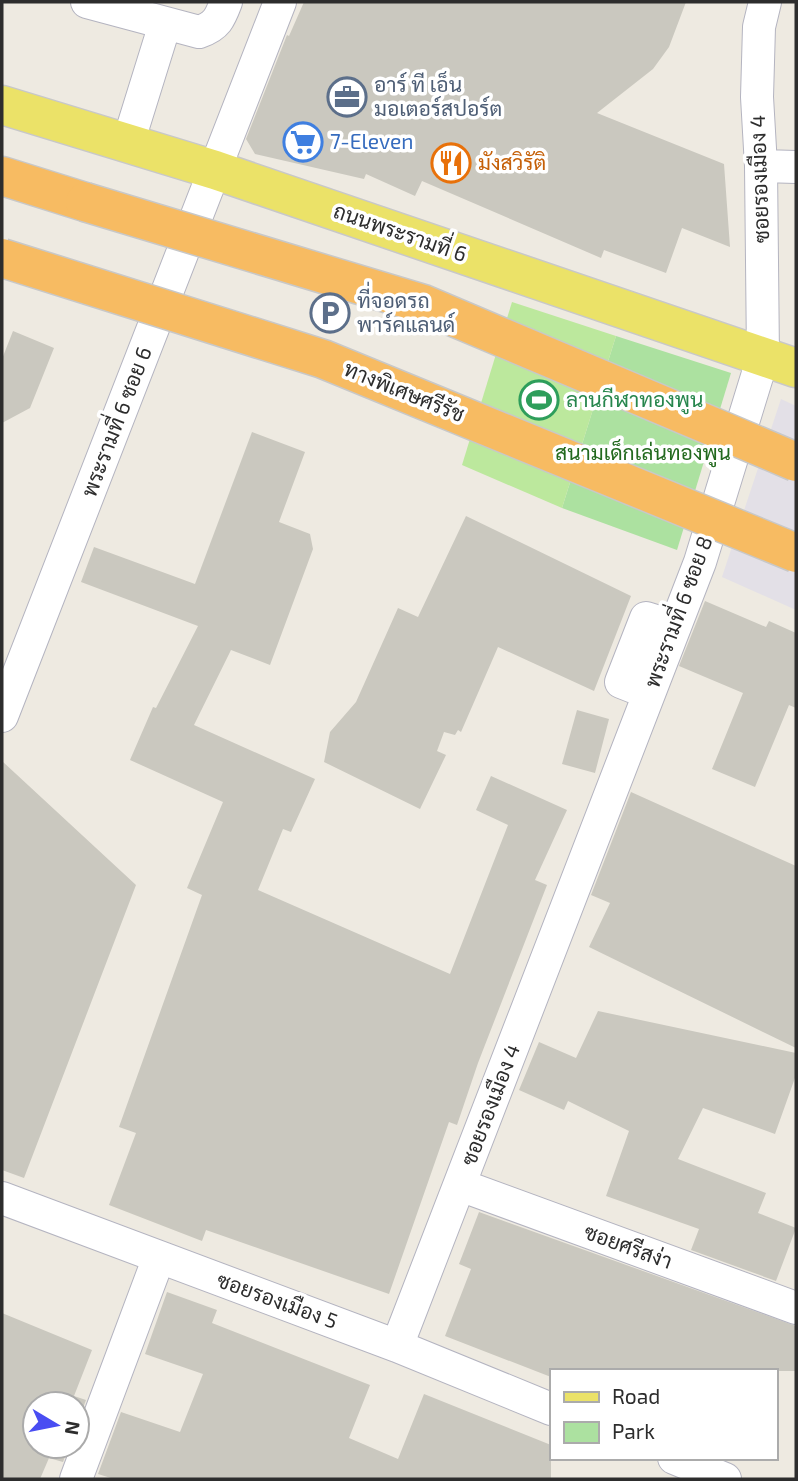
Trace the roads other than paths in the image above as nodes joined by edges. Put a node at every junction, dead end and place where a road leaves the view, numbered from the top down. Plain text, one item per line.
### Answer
1 (87, 2) edge
2 (226, 2) edge
3 (280, 2) edge
4 (765, 2) edge
5 (165, 24) junction
6 (2, 105) edge
7 (128, 143) junction
8 (761, 166) junction
9 (796, 167) edge
10 (215, 170) junction
11 (2, 176) edge
12 (2, 258) edge
13 (779, 363) edge
14 (796, 462) edge
15 (796, 553) edge
16 (2, 716) edge
17 (584, 863) joint
18 (460, 1185) junction
19 (2, 1198) edge
20 (159, 1257) junction
21 (796, 1308) edge
22 (397, 1346) junction
23 (550, 1409) edge
24 (679, 1460) edge
25 (76, 1479) edge
26 (725, 1479) edge

1 - 5 street
2 - 5 street
3 - 10 street, พระรามที่ 6 ซอย 6
4 - 8 street, ซอยรองเมือง 4
5 - 7 street
6 - 7 main road, ถนนพระรามที่ 6
7 - 10 main road, ถนนพระรามที่ 6
8 - 9 street
8 - 13 street, ซอยรองเมือง 4
10 - 13 main road, ถนนพระรามที่ 6
10 - 16 street, พระรามที่ 6 ซอย 6
11 - 14 highway, bridge
12 - 15 highway, ทางพิเศษศรีรัช, bridge
13 - 17 street, พระรามที่ 6 ซอย 8
17 - 18 street, ซอยรองเมือง 4
18 - 21 street, ซอยศรีสง่า
18 - 22 street, ซอยรองเมือง 4
19 - 20 street, ซอยรองเมือง 5
20 - 22 street, ซอยรองเมือง 5
20 - 25 street
22 - 23 street, ซอยรองเมือง 5
24 - 26 street

